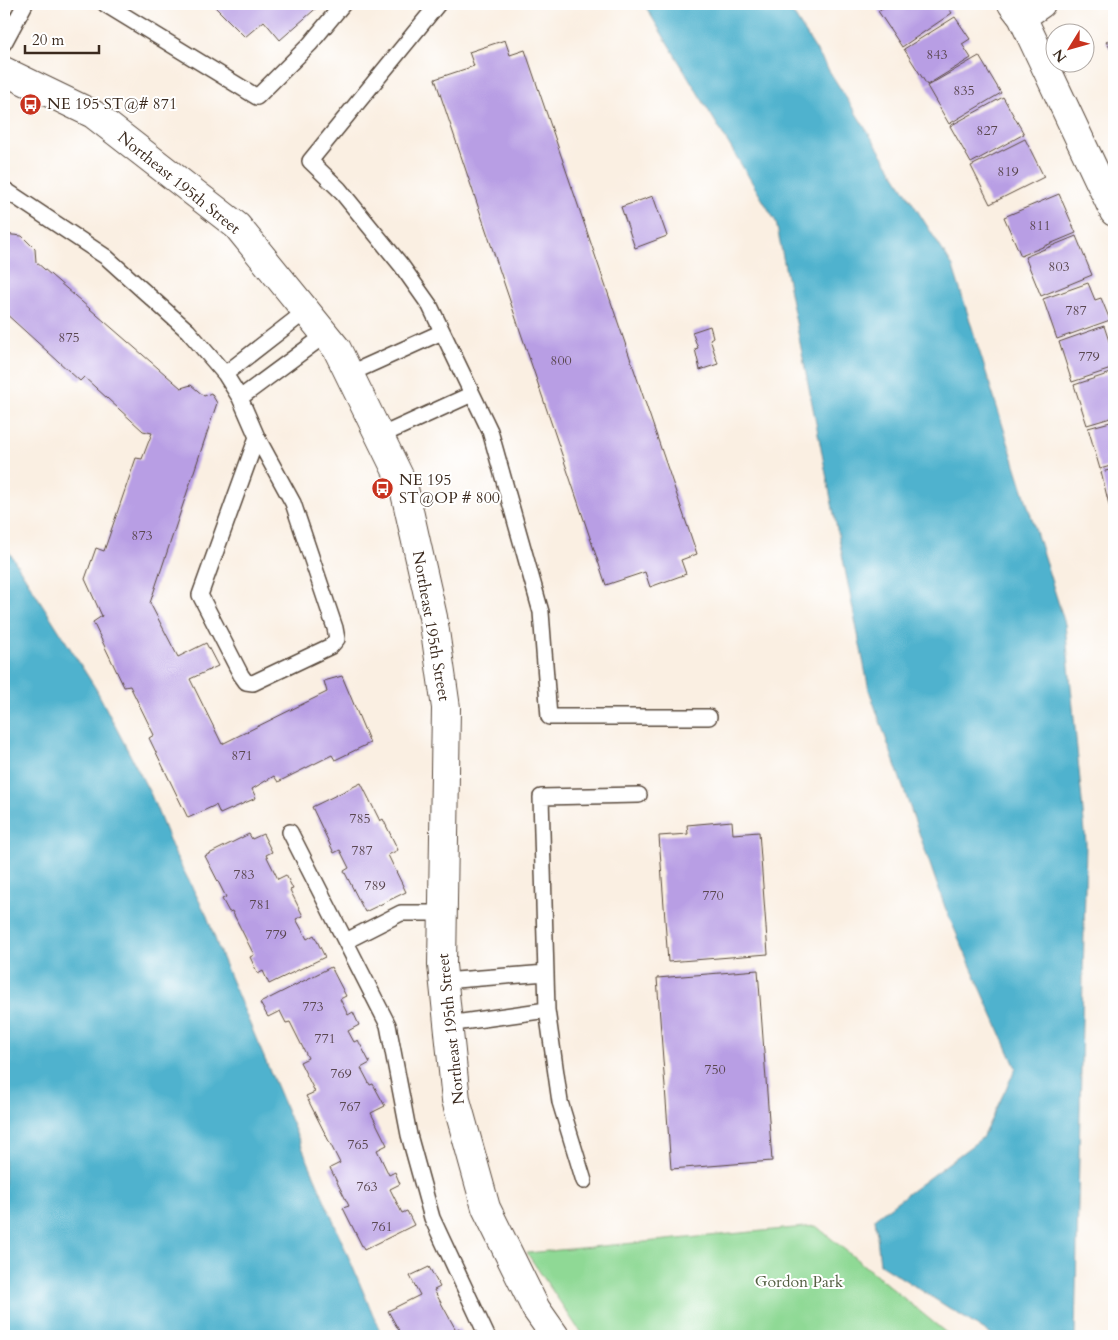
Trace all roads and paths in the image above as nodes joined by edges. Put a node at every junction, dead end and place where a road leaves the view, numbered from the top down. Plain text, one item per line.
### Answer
1 (25, 4) edge
2 (105, 4) edge
3 (343, 4) edge
4 (438, 4) edge
5 (1025, 8) edge
6 (4, 44) edge
7 (4, 71) edge
8 (4, 189) edge
9 (1114, 212) edge
10 (306, 311) junction
11 (442, 332) junction
12 (325, 335) junction
13 (225, 374) junction
14 (349, 374) junction
15 (472, 394) junction
16 (240, 398) junction
17 (380, 436) junction
18 (257, 437) junction
19 (709, 717) dead end
20 (639, 795) dead end
21 (290, 832) dead end
22 (443, 913) junction
23 (346, 941) junction
24 (546, 972) junction
25 (444, 981) junction
26 (547, 1010) junction
27 (448, 1024) junction
28 (584, 1181) dead end
29 (487, 1336) edge
30 (555, 1336) edge

1 - 6 lane
2 - 3 lane
4 - 11 lane
5 - 9 street
7 - 10 street, Northeast 195th Street
8 - 13 lane
10 - 12 street, Northeast 195th Street
10 - 13 lane
11 - 14 lane
11 - 15 lane
12 - 14 street, Northeast 195th Street
12 - 16 lane
13 - 16 lane
14 - 17 street, Northeast 195th Street
15 - 17 lane
15 - 19 lane
16 - 18 lane
17 - 22 street, Northeast 195th Street
18 - 18 lane
20 - 24 lane
21 - 23 lane
22 - 23 lane
22 - 25 street, Northeast 195th Street
23 - 29 lane
24 - 25 lane
24 - 26 lane
25 - 27 street, Northeast 195th Street
26 - 27 lane
26 - 28 lane
27 - 30 street, Northeast 195th Street

